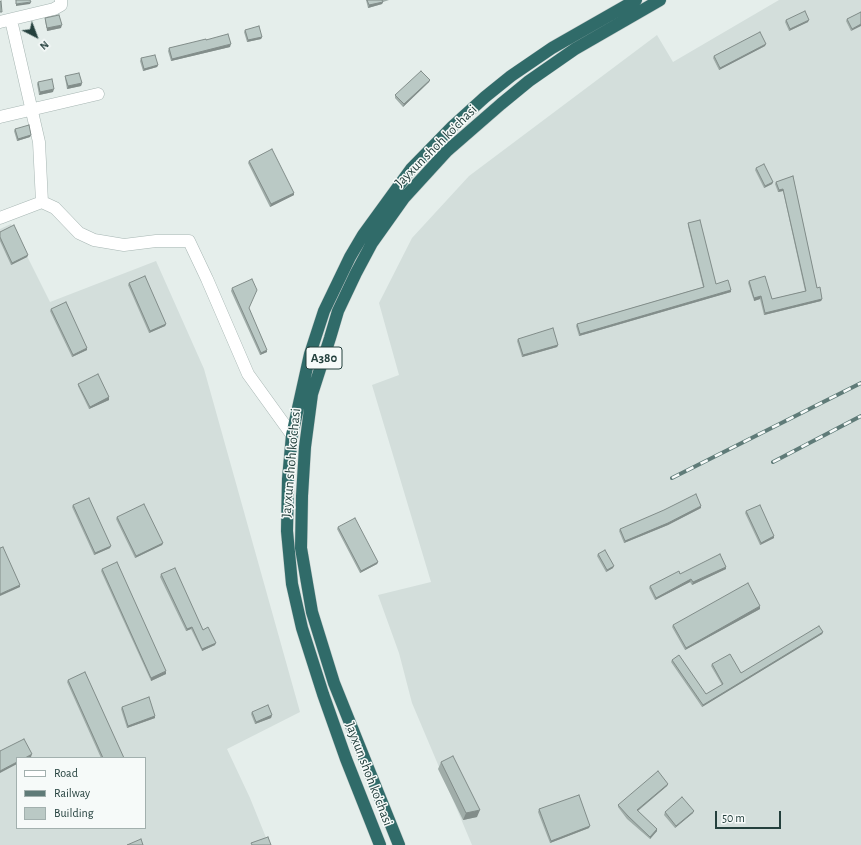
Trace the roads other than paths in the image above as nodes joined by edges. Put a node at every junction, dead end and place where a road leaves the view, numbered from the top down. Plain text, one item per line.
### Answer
1 (61, 0) edge
2 (636, 0) edge
3 (660, 0) edge
4 (6, 21) edge
5 (98, 94) dead end
6 (32, 110) junction
7 (0, 117) edge
8 (42, 202) junction
9 (0, 218) edge
10 (292, 435) junction
11 (380, 845) edge
12 (399, 845) edge

1 - 4 street
2 - 10 highway, Jayxun shoh ko'chasi / A380
3 - 12 highway, Jayxun shoh ko'chasi / A380
4 - 6 street
5 - 6 street
6 - 7 street
6 - 8 street
8 - 9 street
8 - 10 street
10 - 11 highway, Jayxun shoh ko'chasi / A380

